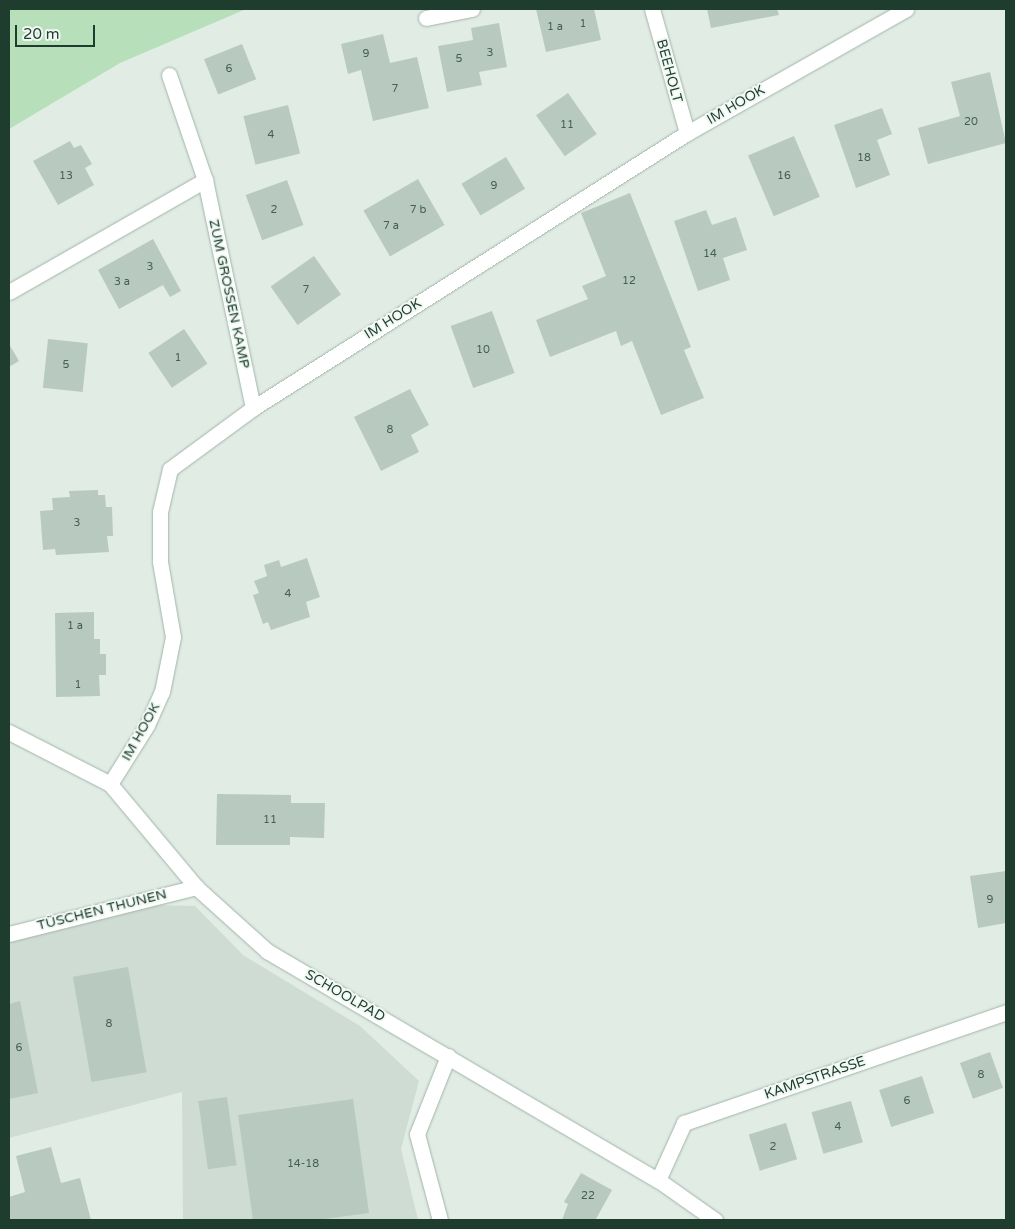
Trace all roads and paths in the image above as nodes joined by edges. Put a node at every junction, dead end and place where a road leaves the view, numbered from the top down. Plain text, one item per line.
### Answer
1 (472, 9) edge
2 (652, 9) edge
3 (906, 9) edge
4 (426, 18) dead end
5 (169, 75) dead end
6 (687, 133) junction
7 (205, 180) junction
8 (9, 292) edge
9 (253, 408) junction
10 (9, 732) edge
11 (110, 784) junction
12 (196, 887) junction
13 (9, 934) edge
14 (1006, 1012) edge
15 (448, 1056) junction
16 (658, 1180) junction
17 (440, 1220) edge
18 (715, 1220) edge

1 - 4 street
2 - 6 street, BEEHOLT
3 - 6 street, IM HOOK
5 - 7 street, ZUM GROSSEN KAMP
6 - 9 street, IM HOOK
7 - 8 street
7 - 9 street, ZUM GROSSEN KAMP
9 - 11 street, IM HOOK
10 - 11 street, SCHOOLPAD
11 - 12 street, SCHOOLPAD
12 - 13 street, TÜSCHEN THUNEN
12 - 15 street, SCHOOLPAD
14 - 16 street, KAMPSTRASSE
15 - 16 street, SCHOOLPAD
15 - 17 street
16 - 18 street, SCHOOLPAD

